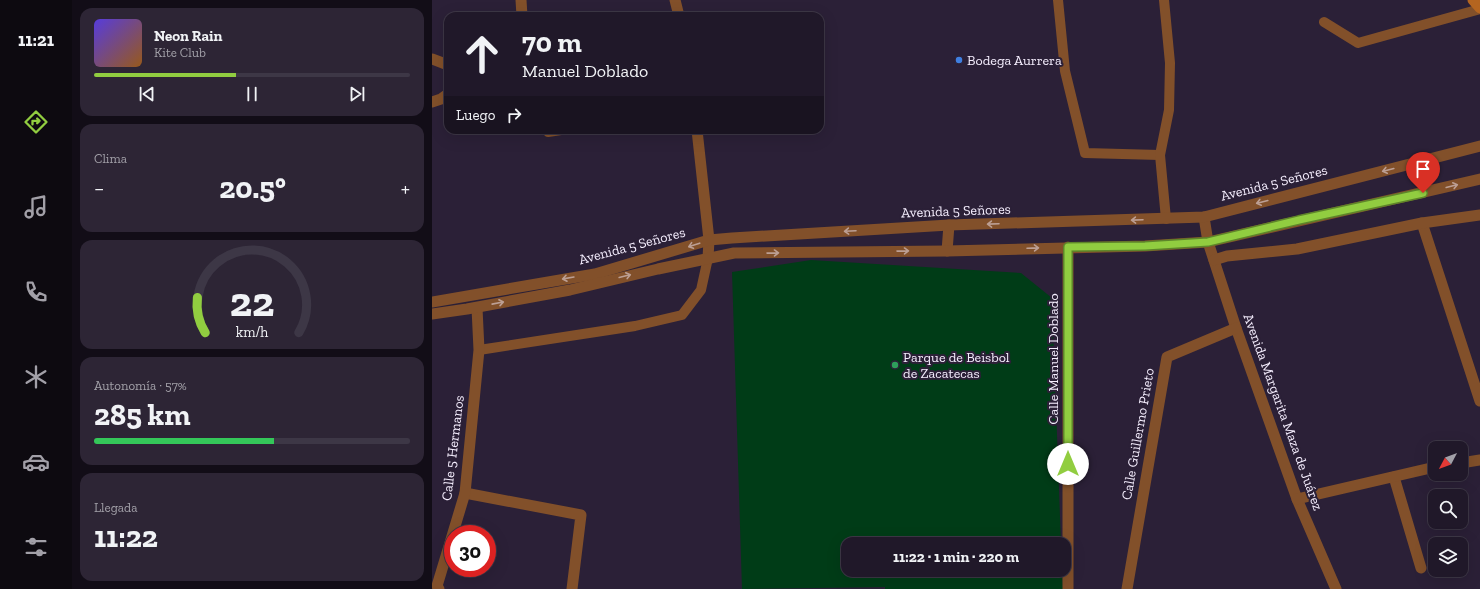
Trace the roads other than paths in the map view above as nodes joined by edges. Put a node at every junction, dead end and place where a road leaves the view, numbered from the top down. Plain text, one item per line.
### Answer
1 (521, 0) edge
2 (675, 0) edge
3 (1058, 0) edge
4 (1164, 0) edge
5 (1473, 0) edge
6 (1480, 8) edge
7 (522, 12) edge
8 (677, 12) edge
9 (1324, 22) dead end
10 (432, 59) edge
11 (444, 64) edge
12 (444, 97) edge
13 (432, 102) edge
14 (698, 134) edge
15 (1480, 146) edge
16 (1160, 155) junction
17 (1480, 178) edge
18 (1480, 215) edge
19 (1204, 217) junction
20 (1166, 219) junction
21 (1422, 223) junction
22 (949, 226) junction
23 (709, 240) junction
24 (1208, 242) junction
25 (1068, 247) junction
26 (947, 251) junction
27 (708, 258) junction
28 (1214, 260) junction
29 (432, 302) edge
30 (477, 308) junction
31 (432, 314) edge
32 (1236, 328) junction
33 (479, 350) junction
34 (1480, 401) edge
35 (1480, 460) edge
36 (1468, 462) edge
37 (1428, 469) edge
38 (1394, 477) junction
39 (465, 493) junction
40 (1297, 499) junction
41 (1421, 568) dead end
42 (436, 585) edge
43 (572, 589) edge
44 (1068, 589) edge
45 (1126, 589) edge
46 (1336, 589) edge

1 - 7 street
2 - 8 street
3 - 16 lane
4 - 16 lane
5 - 6 main road
6 - 9 lane
10 - 11 street
12 - 13 street
14 - 23 street
15 -> 19 street, Avenida 5 Señores
16 - 20 lane
24 -> 17 street, Avenida 5 Señores
18 - 21 street
19 - 20 street, Avenida 5 Señores
19 - 24 street, Avenida Margarita Maza de Juárez
20 -> 22 street, Avenida 5 Señores
21 - 28 street
21 - 34 street
22 -> 23 street, Avenida 5 Señores
22 - 26 street
23 - 27 street
23 -> 29 street, Avenida 5 Señores
24 - 25 street, Avenida 5 Señores
24 - 28 street, Avenida Margarita Maza de Juárez
26 -> 25 street, Avenida 5 Señores
25 - 44 street, Calle Manuel Doblado
27 -> 26 street, Avenida 5 Señores
30 -> 27 street, Avenida 5 Señores
27 - 33 lane
28 - 32 street, Avenida Margarita Maza de Juárez
30 - 31 street, Avenida 5 Señores
30 - 33 street, Calle 5 Hermanos
32 - 40 street, Avenida Margarita Maza de Juárez
32 - 45 street, Calle Guillermo Prieto
33 - 39 street, Calle 5 Hermanos
35 - 36 street
37 - 38 street
38 - 40 street
38 - 41 street
39 - 42 street, Calle 5 Hermanos
39 - 43 street
40 - 46 street, Avenida Margarita Maza de Juárez

